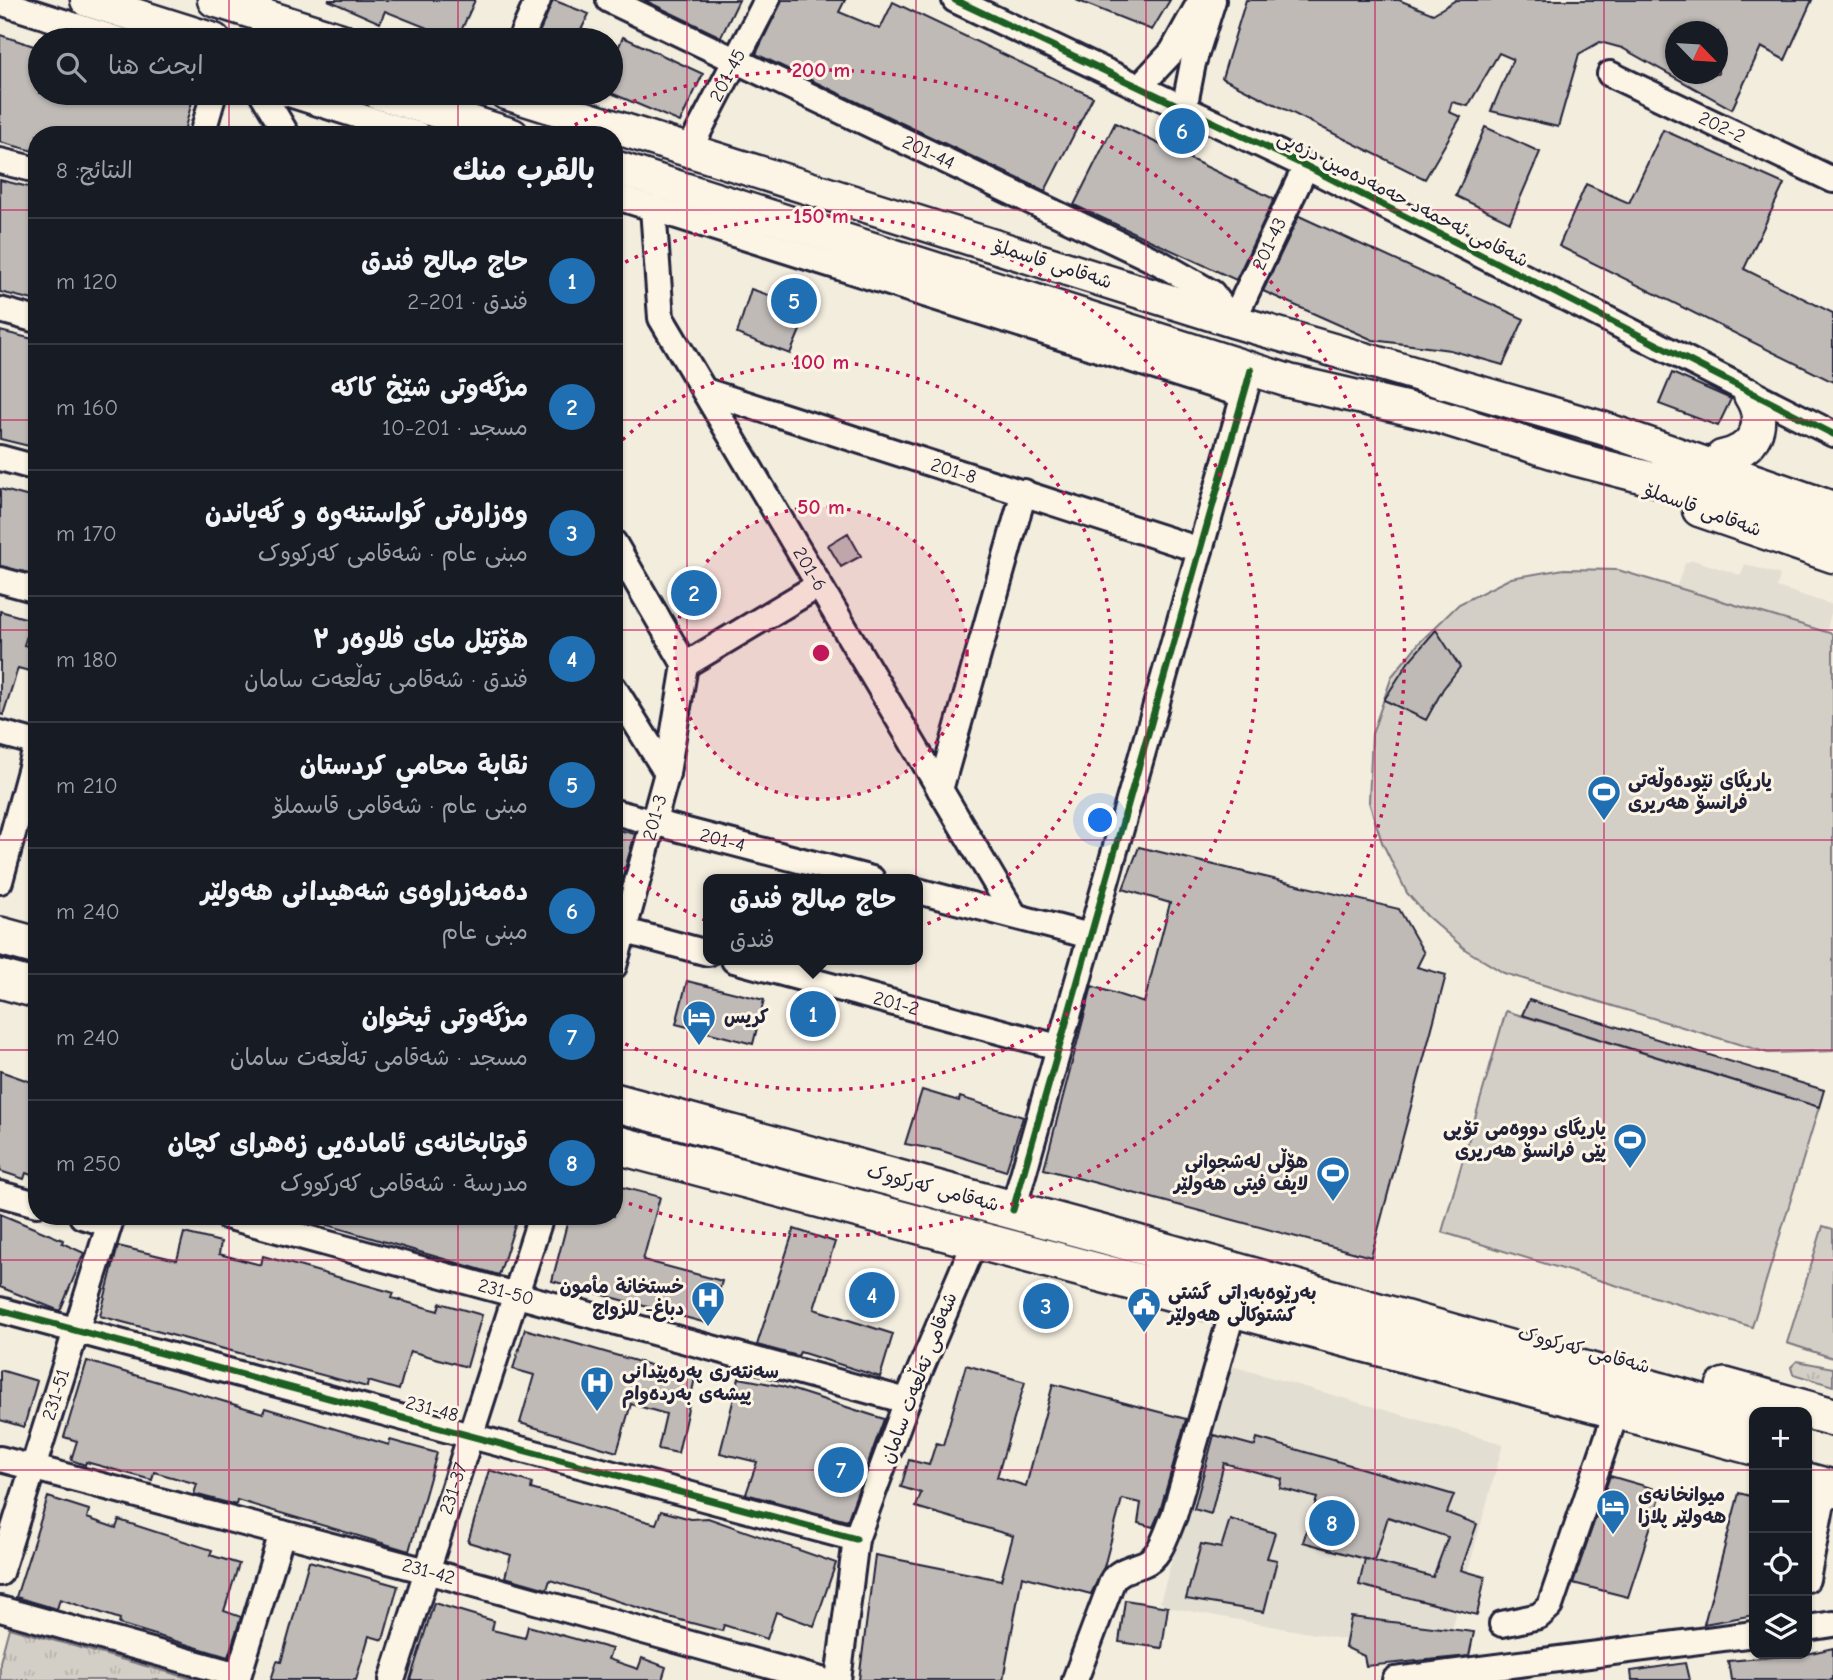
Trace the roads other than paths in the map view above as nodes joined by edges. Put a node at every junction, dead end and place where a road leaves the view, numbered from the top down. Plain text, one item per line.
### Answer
1 (87, 0) edge
2 (214, 0) edge
3 (538, 0) edge
4 (610, 0) edge
5 (767, 0) edge
6 (955, 0) edge
7 (1201, 0) edge
8 (1213, 0) edge
9 (0, 2) edge
10 (82, 28) edge
11 (176, 28) edge
12 (303, 28) edge
13 (525, 28) edge
14 (734, 62) junction
15 (1610, 74) dead end
16 (1139, 87) junction
17 (211, 105) edge
18 (269, 105) edge
19 (333, 105) edge
20 (545, 105) edge
21 (1184, 108) junction
22 (376, 116) edge
23 (205, 126) edge
24 (282, 126) edge
25 (399, 126) edge
26 (448, 126) edge
27 (612, 126) edge
28 (623, 129) edge
29 (689, 150) junction
30 (0, 161) edge
31 (1306, 166) junction
32 (28, 168) edge
33 (623, 170) edge
34 (1833, 180) edge
35 (623, 199) edge
36 (653, 208) junction
37 (919, 222) junction
38 (907, 260) junction
39 (0, 310) edge
40 (28, 318) edge
41 (1233, 321) junction
42 (1248, 382) junction
43 (705, 391) junction
44 (1750, 395) junction
45 (1602, 428) junction
46 (1833, 434) edge
47 (1722, 457) junction
48 (0, 458) edge
49 (1575, 458) junction
50 (28, 466) edge
51 (1833, 490) edge
52 (1024, 492) junction
53 (1833, 508) edge
54 (1833, 532) edge
55 (1200, 550) junction
56 (1833, 556) edge
57 (623, 559) edge
58 (0, 580) edge
59 (819, 585) junction
60 (28, 588) edge
61 (684, 665) junction
62 (623, 702) edge
63 (0, 733) edge
64 (28, 741) edge
65 (667, 773) junction
66 (28, 777) edge
67 (940, 790) junction
68 (623, 814) edge
69 (654, 823) junction
70 (853, 874) edge
71 (0, 881) edge
72 (923, 892) edge
73 (1015, 916) junction
74 (623, 917) edge
75 (623, 930) edge
76 (0, 936) edge
77 (1090, 936) junction
78 (28, 944) edge
79 (703, 952) edge
80 (753, 965) edge
81 (0, 979) edge
82 (28, 987) edge
83 (1058, 1047) junction
84 (623, 1104) edge
85 (623, 1146) edge
86 (0, 1194) edge
87 (28, 1202) edge
88 (1013, 1210) junction
89 (109, 1225) edge
90 (259, 1225) edge
91 (538, 1225) edge
92 (975, 1241) junction
93 (516, 1295) junction
94 (1332, 1298) junction
95 (0, 1310) edge
96 (1233, 1310) junction
97 (76, 1331) junction
98 (1317, 1332) junction
99 (907, 1401) junction
100 (1749, 1417) edge
101 (1833, 1417) edge
102 (1611, 1427) junction
103 (1812, 1434) edge
104 (471, 1436) junction
105 (1833, 1440) edge
106 (1749, 1445) edge
107 (0, 1459) edge
108 (1749, 1466) edge
109 (34, 1467) junction
110 (1821, 1477) edge
111 (282, 1533) junction
112 (856, 1539) junction
113 (1812, 1543) edge
114 (427, 1571) junction
115 (0, 1573) edge
116 (0, 1609) edge
117 (1502, 1624) dead end
118 (1833, 1624) edge
119 (1812, 1627) edge
120 (1749, 1635) edge
121 (237, 1678) edge
122 (811, 1679) edge
123 (392, 1680) edge
124 (838, 1680) edge
125 (1075, 1680) edge
126 (1395, 1680) edge

1 - 11 main road
2 - 12 main road
3 - 13 street
4 - 14 street, 201-44
5 - 14 street, 201-45
6 - 16 street, شەقامی ئەحمەد حەمەدەمین دزەیی
7 - 16 street
8 - 21 street
9 - 10 street
14 - 29 street, 201-45
14 - 41 street, 201-44
15 - 34 street, 202-2
16 - 21 street, شەقامی ئەحمەد حەمەدەمین دزەیی
17 - 23 street
18 - 24 street
19 - 22 street
20 - 27 main road, شەقامی قاسملۆ
21 - 31 street, شەقامی ئەحمەد حەمەدەمین دزەیی
22 - 25 street
22 - 26 main road
28 - 29 main road, شەقامی قاسملۆ
29 - 37 main road, شەقامی قاسملۆ
30 - 32 street
31 - 41 street, 201-43
31 - 44 street, شەقامی ئەحمەد حەمەدەمین دزەیی
33 - 38 main road, شەقامی قاسملۆ
35 - 36 street
36 - 42 street
36 - 43 street, 201-6
37 - 38 main road
37 - 41 main road, شەقامی قاسملۆ
38 - 42 main road, شەقامی قاسملۆ
39 - 40 street
41 - 45 main road, شەقامی قاسملۆ
42 - 49 main road, شەقامی قاسملۆ
42 - 55 street
43 - 52 street, 201-8
43 - 59 street, 201-6
44 - 46 street, شەقامی ئەحمەد حەمەدەمین دزەیی
44 - 47 main road
45 - 47 main road, شەقامی قاسملۆ
45 - 53 main road, شەقامی قاسملۆ
47 - 51 main road, شەقامی قاسملۆ
48 - 50 street
49 - 54 main road, شەقامی قاسملۆ
49 - 56 main road, شەقامی قاسملۆ
52 - 55 street, 201-8
52 - 67 street
55 - 77 street
57 - 61 street
58 - 60 street
59 - 61 street
59 - 67 street, 201-6
61 - 65 street, 201-3
62 - 65 street
63 - 64 street
65 - 69 street, 201-3
66 - 71 street
67 - 73 street, 201-6
68 - 69 street, 201-4
69 - 70 street, 201-4
69 - 74 street, 201-3
72 - 73 street
73 - 77 street
75 - 79 street
76 - 78 highway
77 - 83 street
80 - 83 street, 201-2
81 - 82 highway
83 - 88 street
84 - 88 highway, شەقامی کەرکووک
85 - 92 highway
86 - 87 street
88 - 94 highway, شەقامی کەرکووک
89 - 97 street, 231-51
90 - 93 street, 231-50
91 - 93 street, 231-37
92 - 96 highway
92 - 99 street, شەقامی تەڵعەت سامان
93 - 99 street, 231-50
93 - 104 street, 231-37
94 - 100 highway, شەقامی کەرکووک
94 - 101 highway, شەقامی کەرکووک
95 - 97 street, 231-48
96 - 98 highway
96 - 125 street
97 - 104 street, 231-48
97 - 109 street, 231-51
98 - 102 highway
98 - 106 highway
99 - 112 street, شەقامی تەڵعەت سامان
102 - 108 highway
102 - 117 street
103 - 105 highway
104 - 112 street, 231-48
104 - 114 street, 231-37
107 - 109 street, 231-42
109 - 111 street, 231-42
109 - 115 street, 231-51
110 - 113 street
111 - 114 street, 231-42
111 - 121 street
112 - 124 street, شەقامی تەڵعەت سامان
114 - 122 street, 231-42
114 - 123 street, 231-37
116 - 121 street
118 - 119 street
120 - 126 street

